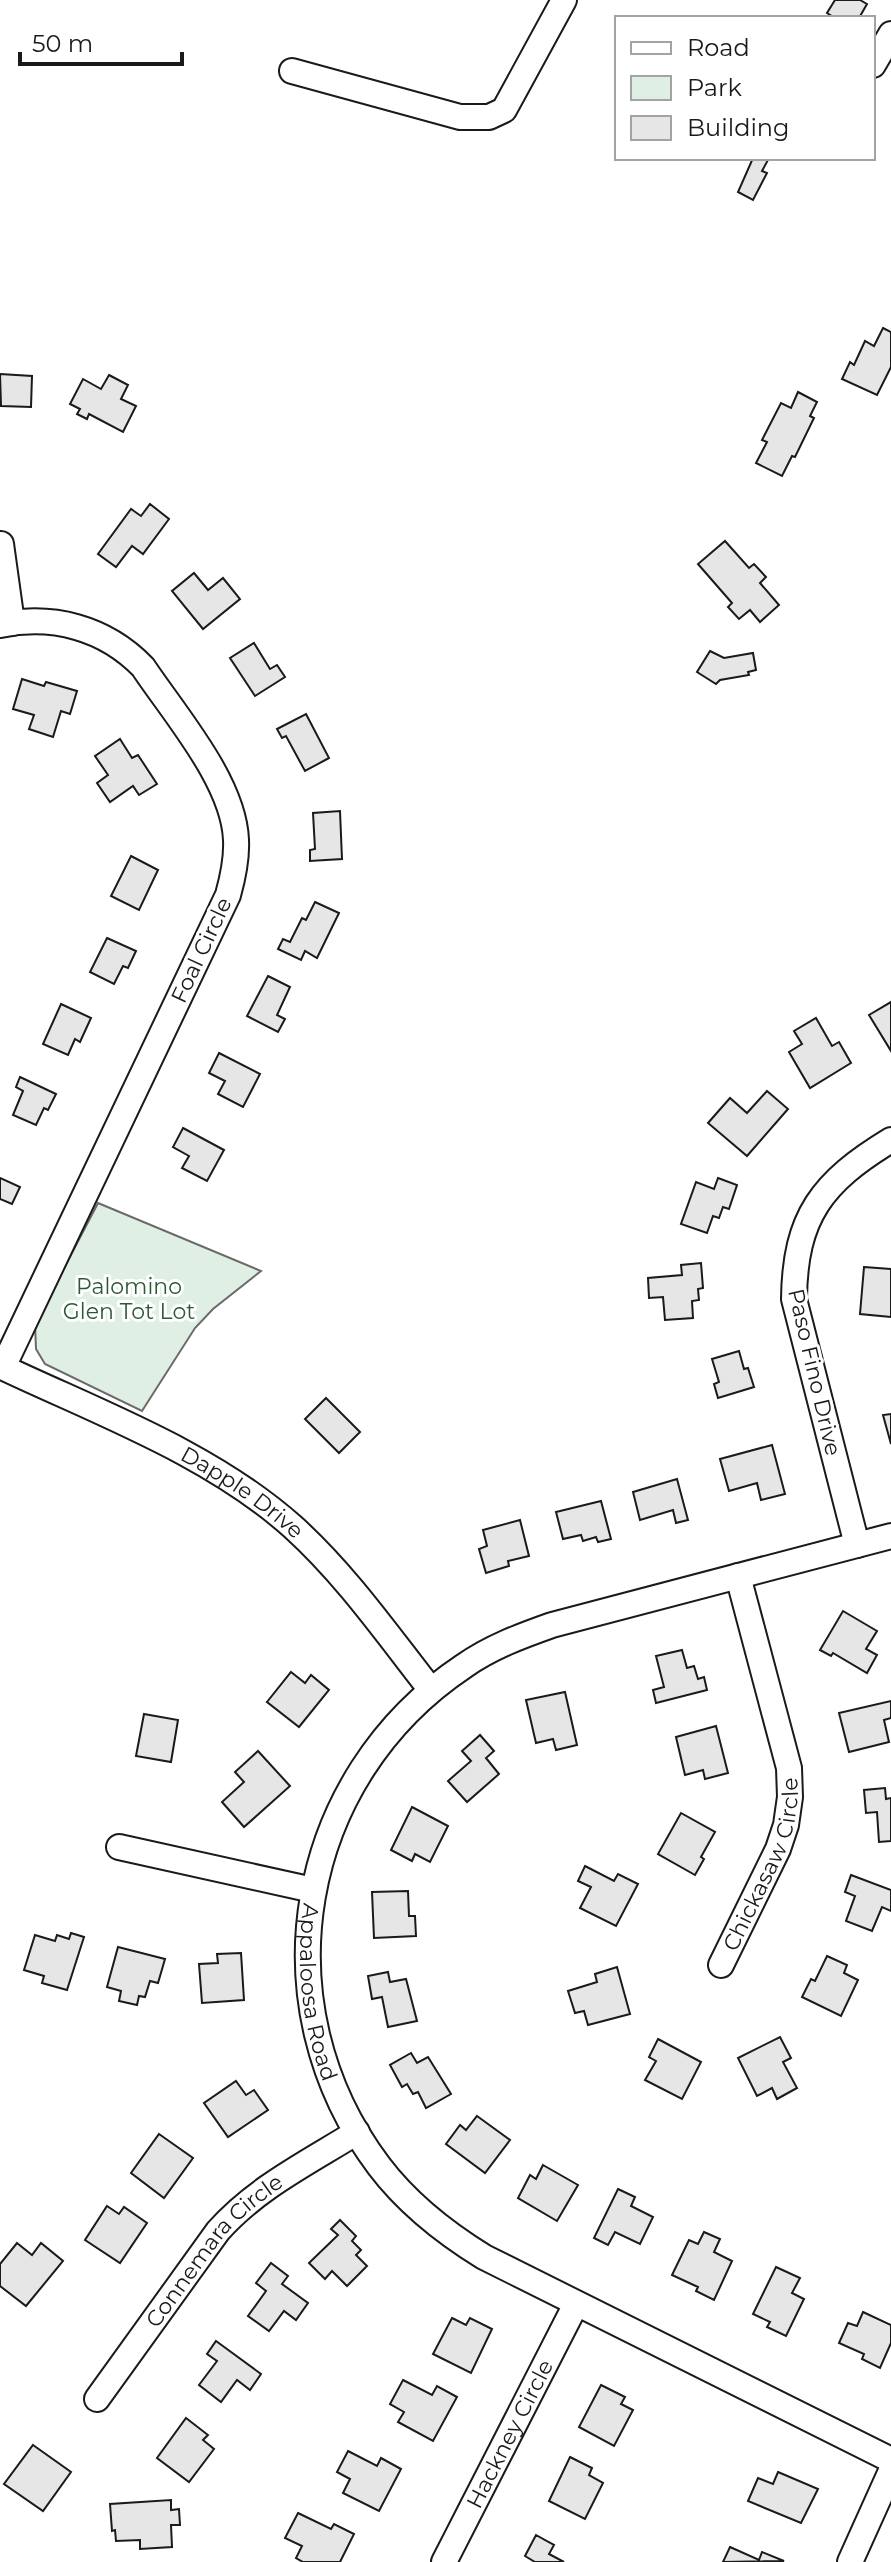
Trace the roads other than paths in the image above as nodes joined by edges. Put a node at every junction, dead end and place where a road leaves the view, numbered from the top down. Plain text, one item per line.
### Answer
1 (564, 0) edge
2 (891, 34) edge
3 (875, 62) edge
4 (292, 71) dead end
5 (1, 544) edge
6 (6, 624) edge
7 (891, 1140) edge
8 (2, 1366) edge
9 (891, 1536) edge
10 (857, 1545) junction
11 (738, 1576) junction
12 (431, 1690) junction
13 (119, 1847) dead end
14 (313, 1890) junction
15 (721, 1965) dead end
16 (357, 2132) junction
17 (576, 2304) junction
18 (97, 2399) dead end
19 (891, 2460) edge
20 (891, 2471) edge
21 (444, 2562) edge
22 (850, 2562) edge

1 - 4 street
2 - 3 street
5 - 6 street, Foal Circle
6 - 8 street, Foal Circle
7 - 10 street, Paso Fino Drive
8 - 12 street, Dapple Drive
9 - 10 street, Appaloosa Road
10 - 11 street, Appaloosa Road
11 - 12 street, Appaloosa Road
11 - 15 street, Chickasaw Circle
12 - 14 street, Appaloosa Road
13 - 14 street
14 - 16 street, Appaloosa Road
16 - 17 street, Appaloosa Road
16 - 18 street, Connemara Circle
17 - 19 street, Appaloosa Road
17 - 21 street, Hackney Circle
20 - 22 street

